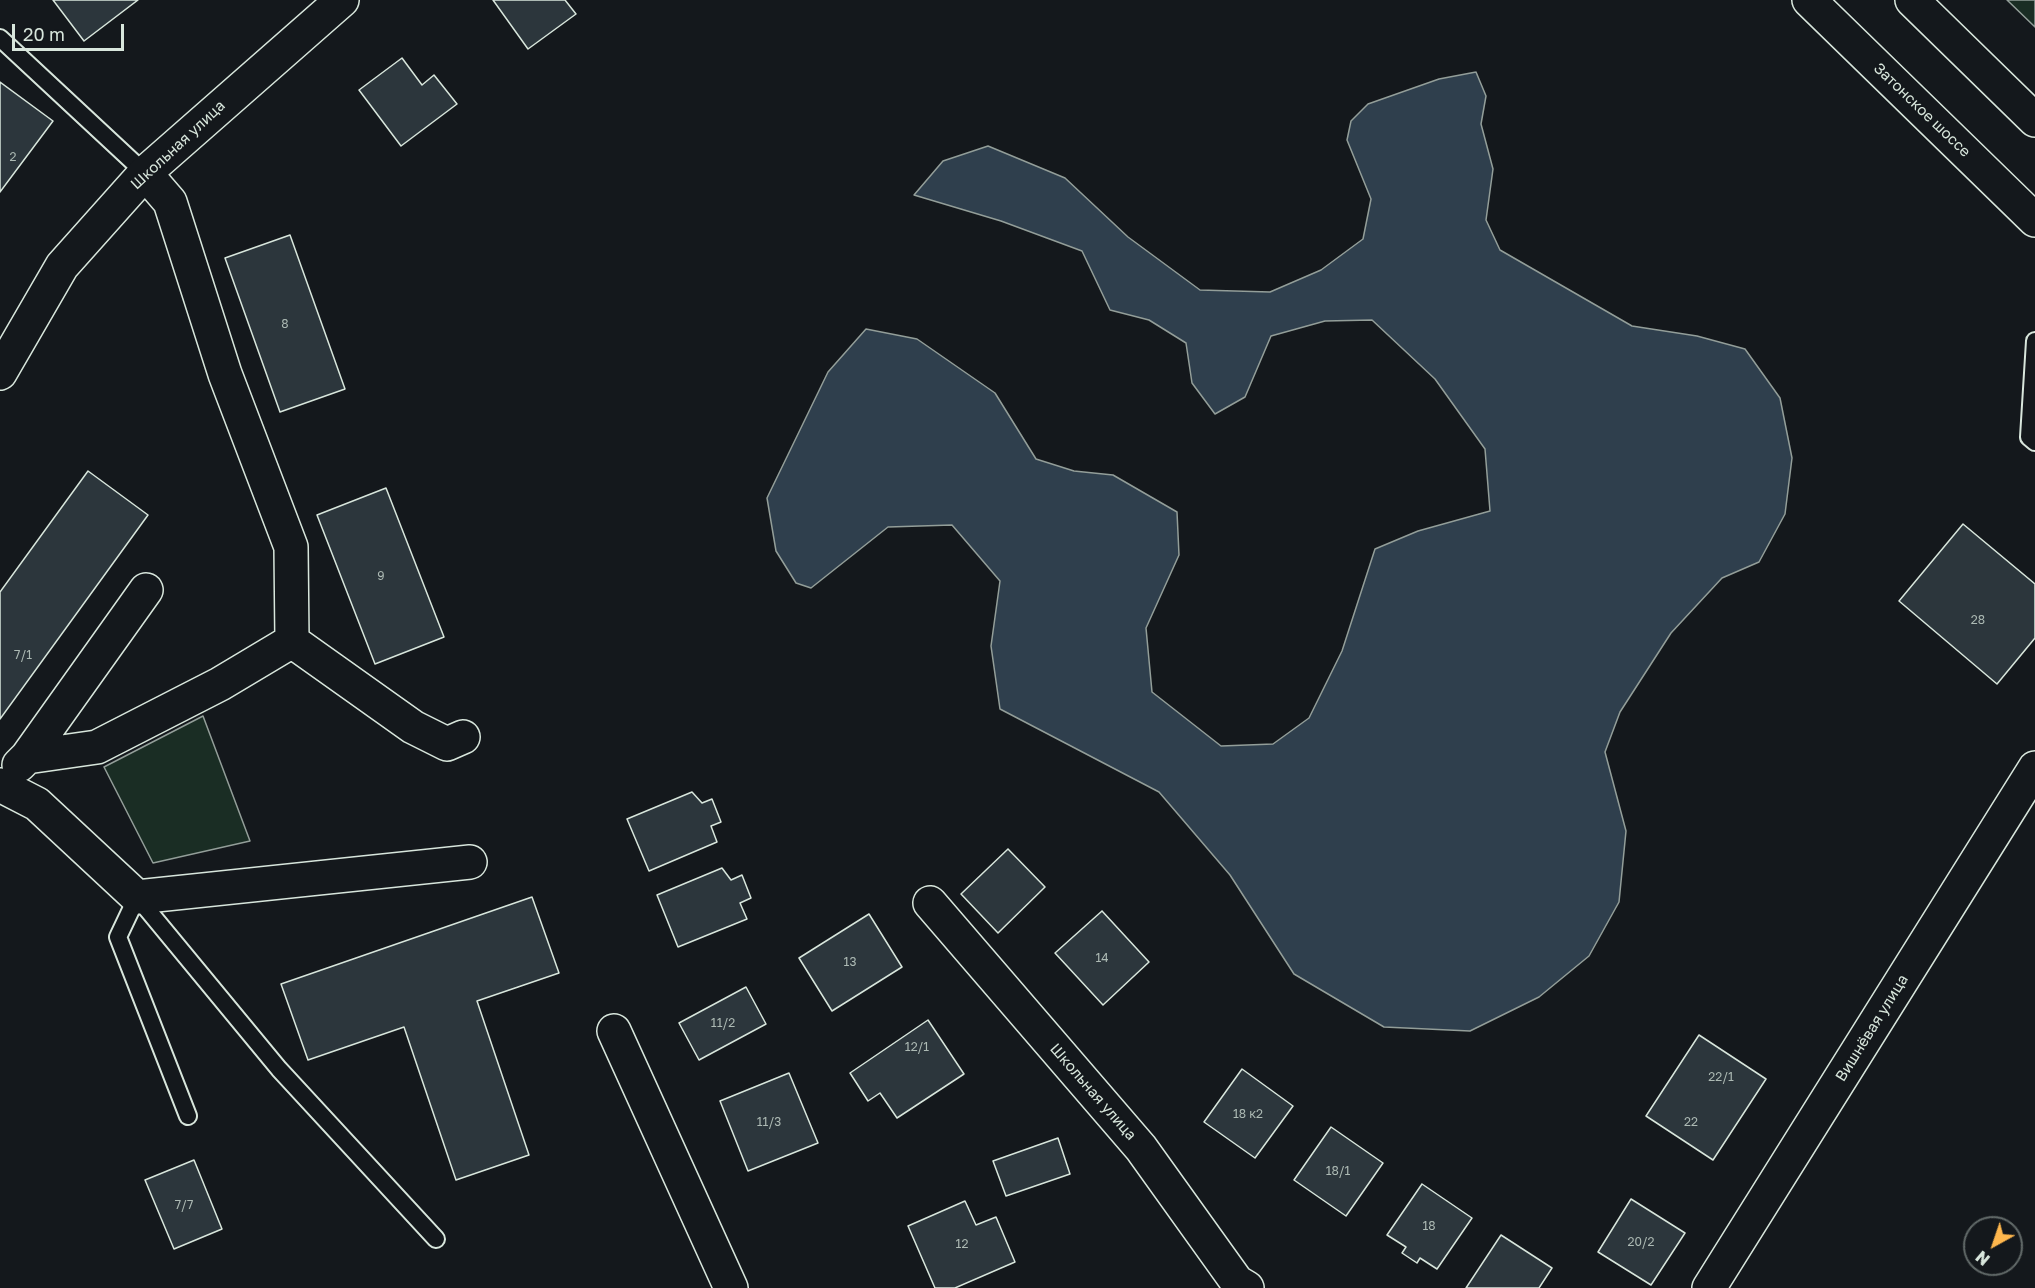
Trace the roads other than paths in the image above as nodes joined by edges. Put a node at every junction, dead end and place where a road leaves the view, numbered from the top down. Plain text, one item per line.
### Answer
1 (342, 0) edge
2 (1809, 0) edge
3 (1912, 0) edge
4 (0, 38) edge
5 (2035, 120) edge
6 (145, 173) junction
7 (2035, 220) edge
8 (2035, 340) edge
9 (0, 372) edge
10 (2035, 442) edge
11 (146, 590) dead end
12 (292, 641) junction
13 (463, 737) dead end
14 (27, 757) junction
15 (2035, 768) edge
16 (0, 783) edge
17 (470, 862) dead end
18 (137, 897) junction
19 (930, 903) dead end
20 (614, 1031) dead end
21 (188, 1116) dead end
22 (436, 1239) dead end
23 (731, 1288) edge
24 (1247, 1288) edge
25 (1709, 1288) edge

1 - 6 street, Школьная улица
2 - 7 street, Затонское шоссе
3 - 5 street
4 - 6 lane
6 - 9 street, Школьная улица
6 - 12 street
8 - 10 lane
11 - 14 street
12 - 13 street
12 - 14 street
14 - 16 street
15 - 25 street, Вишнёвая улица
16 - 18 street
17 - 18 street
18 - 21 lane
18 - 22 lane
19 - 24 street, Школьная улица
20 - 23 street

